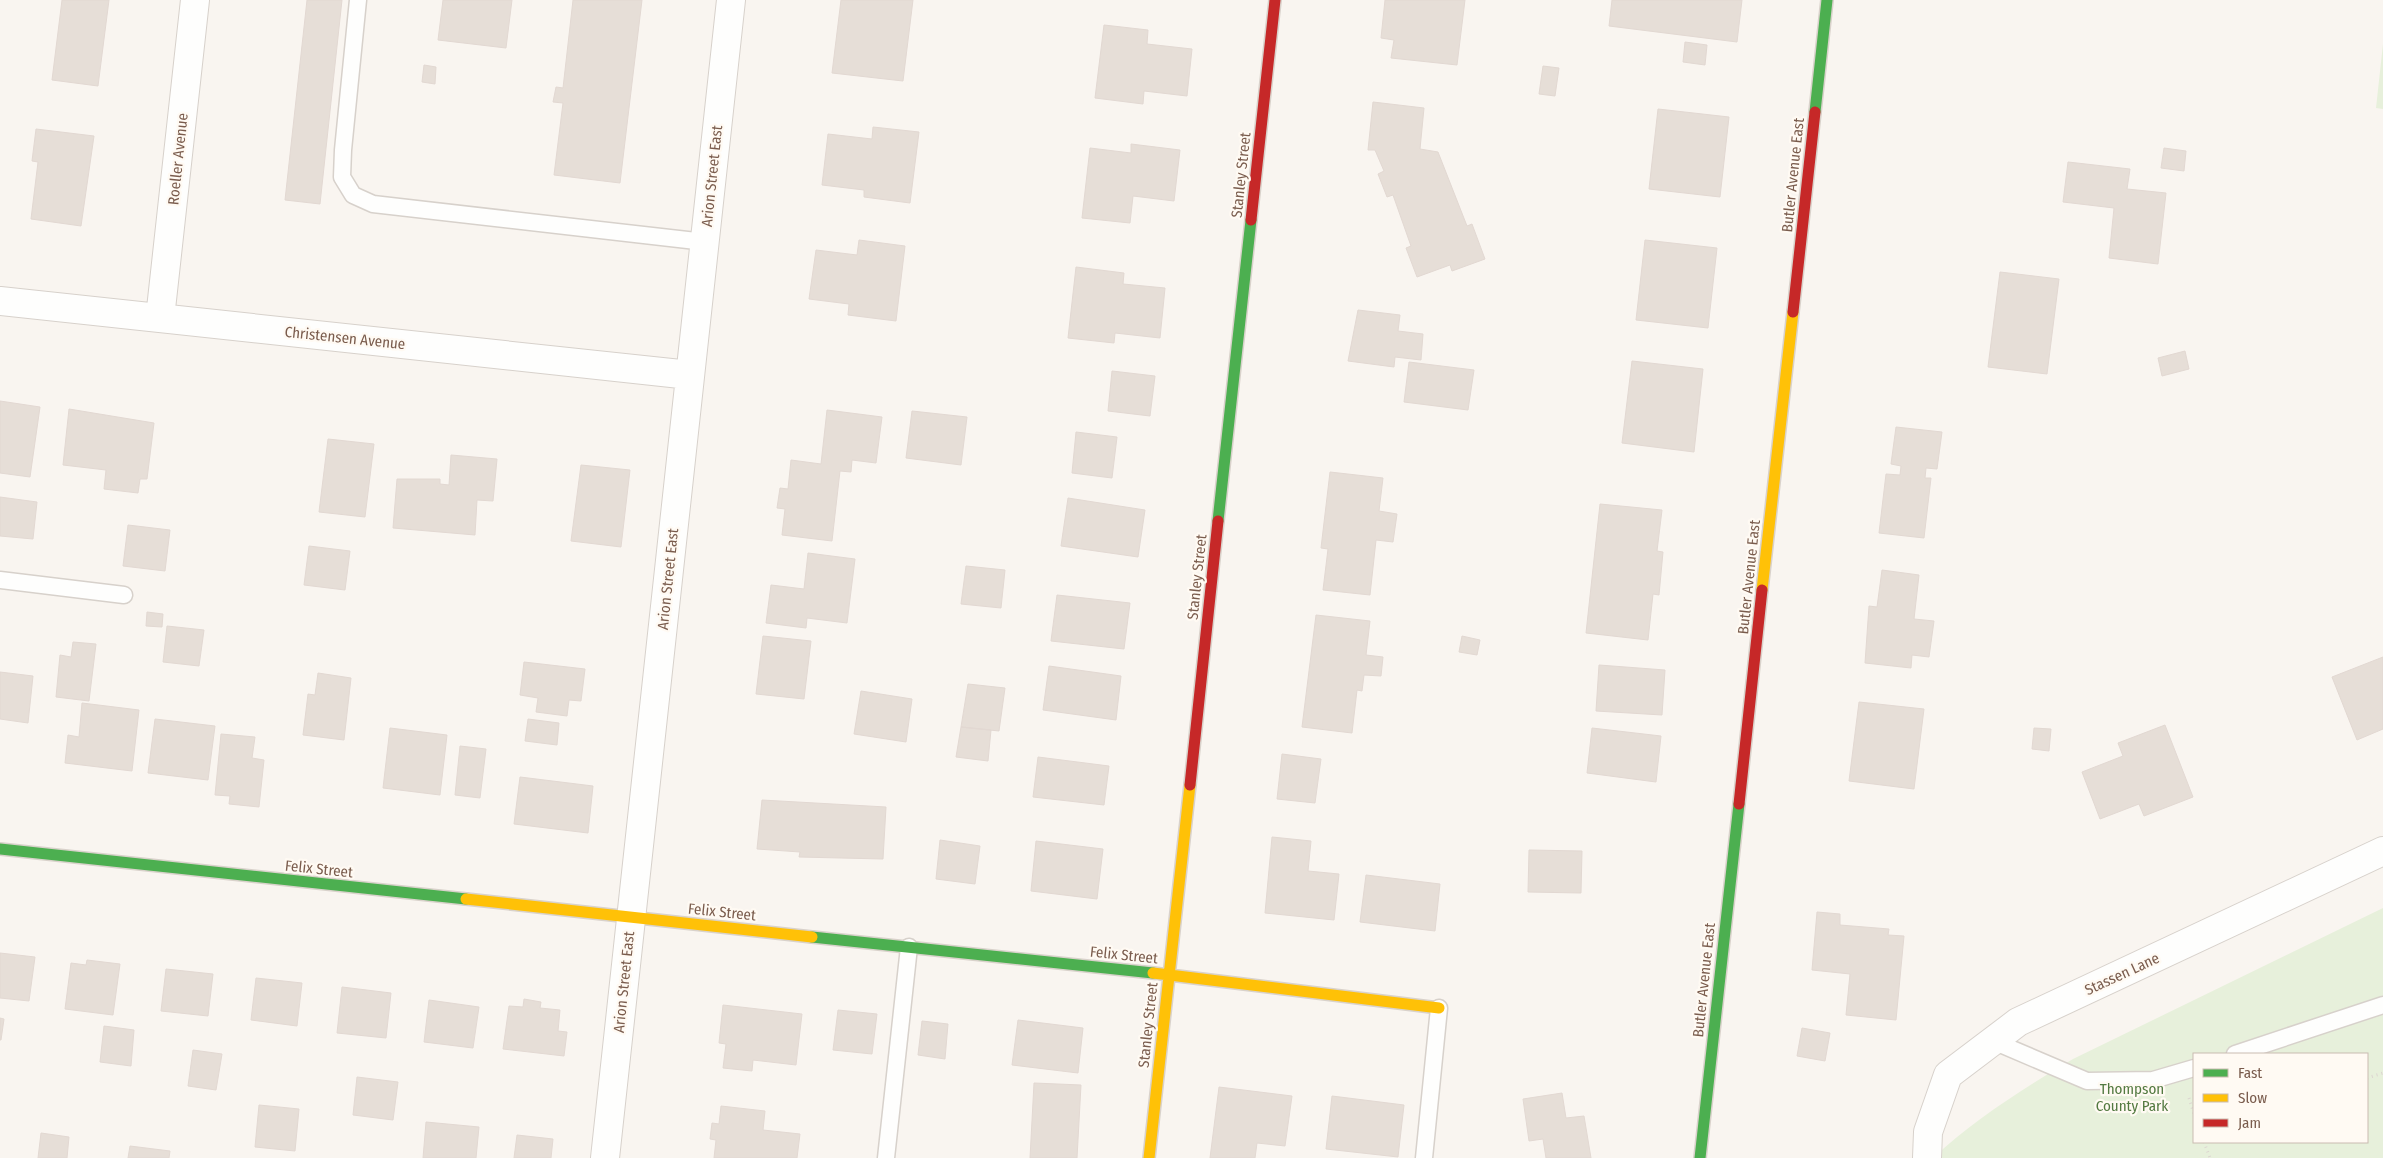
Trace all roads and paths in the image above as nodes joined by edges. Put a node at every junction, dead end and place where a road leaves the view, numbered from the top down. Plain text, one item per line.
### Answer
1 (195, 0) edge
2 (358, 0) edge
3 (731, 0) edge
4 (1275, 0) edge
5 (1827, 0) edge
6 (705, 242) junction
7 (0, 301) edge
8 (160, 318) junction
9 (690, 375) junction
10 (0, 580) edge
11 (124, 596) dead end
12 (0, 850) edge
13 (2383, 851) edge
14 (631, 917) junction
15 (909, 947) junction
16 (1169, 975) junction
17 (2383, 1005) edge
18 (1439, 1008) joint
19 (1993, 1041) junction
20 (2238, 1053) edge
21 (2193, 1068) edge
22 (2383, 1073) edge
23 (2368, 1078) edge
24 (2204, 1143) edge
25 (604, 1158) edge
26 (886, 1158) edge
27 (1149, 1158) edge
28 (1424, 1158) edge
29 (1700, 1158) edge
30 (1927, 1158) edge
31 (2210, 1158) edge

1 - 8 street, Roeller Avenue
2 - 6 lane
3 - 6 street, Arion Street East
4 - 16 street, Stanley Street
5 - 29 street, Butler Avenue East
6 - 9 street, Arion Street East
7 - 8 street, Christensen Avenue
8 - 9 street, Christensen Avenue
9 - 14 street, Arion Street East
10 - 11 lane
12 - 14 street, Felix Street
13 - 19 street, Stassen Lane
14 - 15 street, Felix Street
14 - 25 street, Arion Street East
15 - 16 street, Felix Street
15 - 26 lane
16 - 18 street, Felix Street
16 - 27 street, Stanley Street
17 - 20 lane
18 - 28 lane
19 - 21 lane
19 - 30 street, Stassen Lane
22 - 23 path
24 - 31 path

